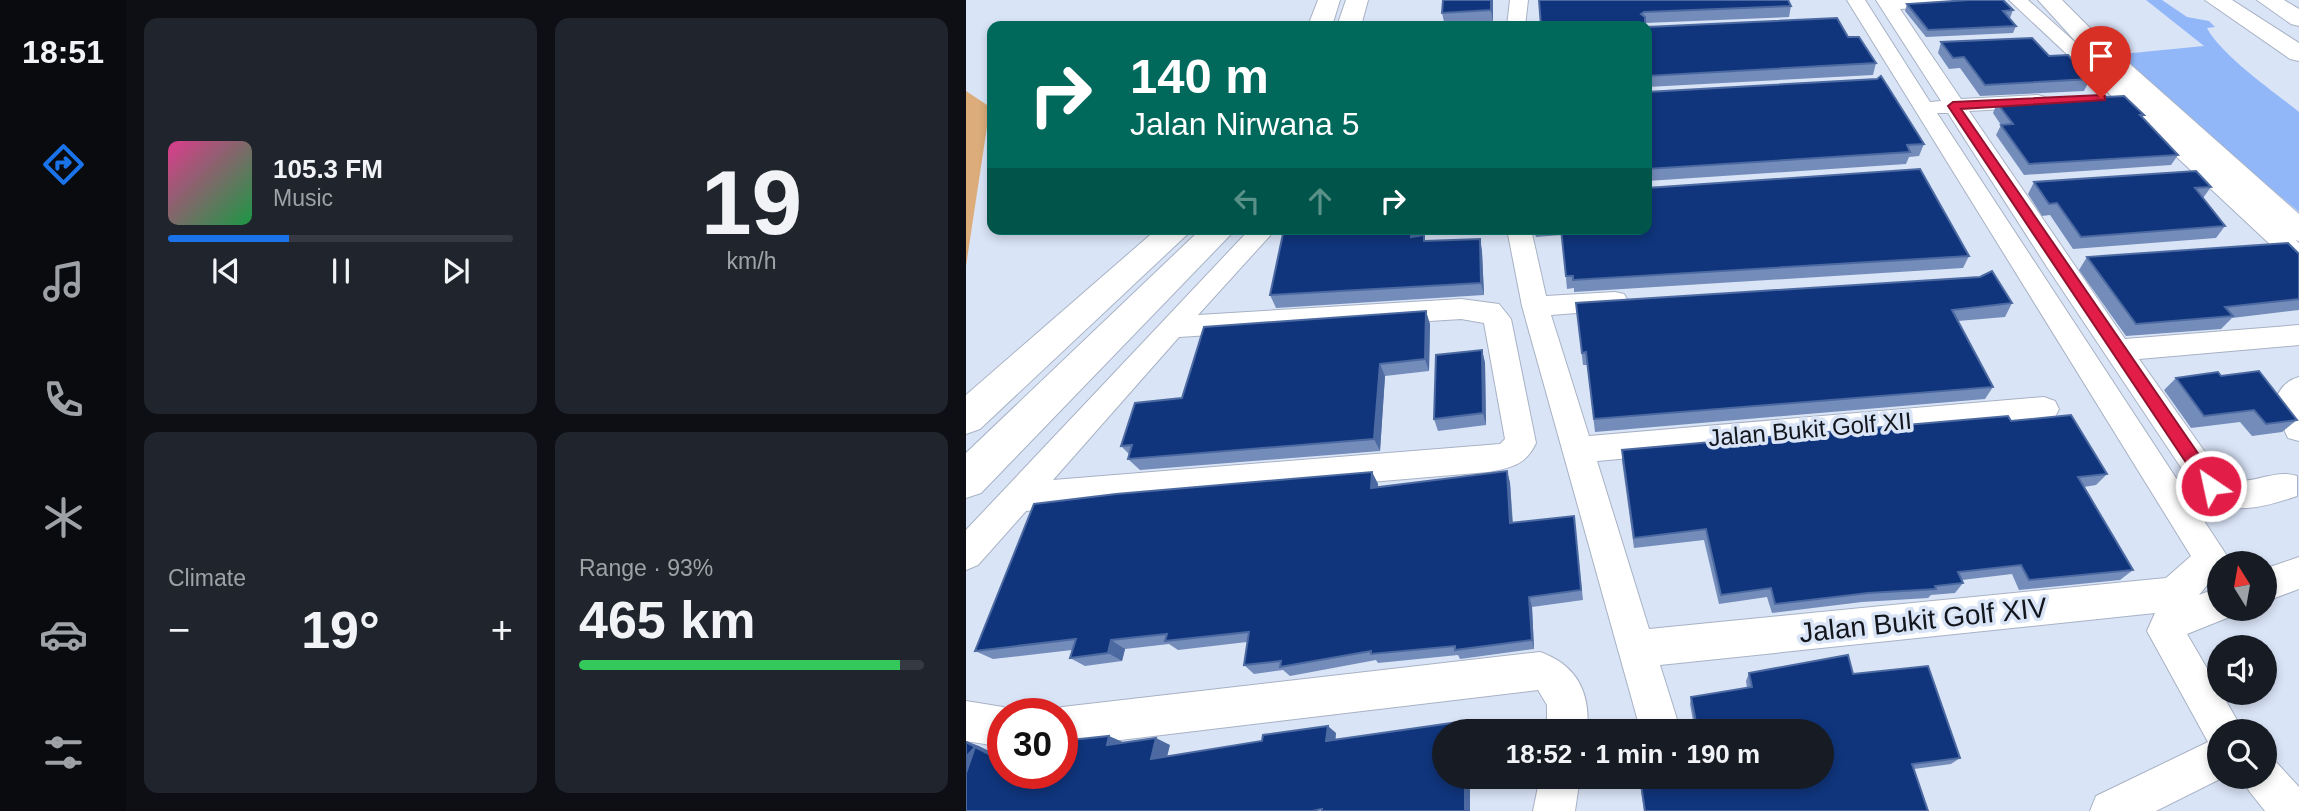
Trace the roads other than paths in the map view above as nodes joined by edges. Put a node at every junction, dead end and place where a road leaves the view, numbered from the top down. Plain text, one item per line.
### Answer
1 (1329, 0) edge
2 (1357, 0) edge
3 (1519, 0) edge
4 (1856, 0) edge
5 (1965, 0) edge
6 (2018, 0) edge
7 (2049, 0) edge
8 (2216, 0) edge
9 (2268, 0) edge
10 (1886, 2) edge
11 (2299, 19) edge
12 (1322, 21) edge
13 (1351, 21) edge
14 (1517, 21) edge
15 (2061, 39) junction
16 (2035, 40) edge
17 (1942, 45) edge
18 (1915, 47) junction
19 (2299, 54) edge
20 (2126, 97) junction
21 (2099, 98) edge
22 (2059, 100) edge
23 (1953, 106) junction
24 (1922, 107) junction
25 (2207, 172) junction
26 (2180, 174) edge
27 (2034, 184) edge
28 (2007, 186) junction
29 (1170, 235) edge
30 (1214, 235) edge
31 (1258, 235) edge
32 (1520, 235) edge
33 (2294, 244) edge
34 (2257, 246) edge
35 (2083, 259) dead end
36 (2056, 261) junction
37 (1645, 299) edge
38 (1535, 306) junction
39 (1074, 321) junction
40 (1171, 327) junction
41 (1113, 334) junction
42 (2299, 335) edge
43 (2118, 350) junction
44 (2299, 388) edge
45 (2044, 409) dead end
46 (966, 418) edge
47 (2299, 429) edge
48 (1576, 450) junction
49 (966, 480) edge
50 (2286, 486) dead end
51 (1018, 497) junction
52 (966, 554) edge
53 (2299, 573) edge
54 (2277, 581) edge
55 (2207, 609) edge
56 (1637, 649) junction
57 (1568, 719) edge
58 (1657, 719) edge
59 (2216, 719) edge
60 (966, 721) edge
61 (987, 724) edge
62 (1078, 725) edge
63 (2207, 764) edge
64 (1558, 789) edge
65 (2273, 789) edge
66 (1554, 811) edge
67 (2111, 811) edge
68 (2291, 811) edge

1 - 12 main road
2 - 13 main road
3 - 14 street
4 - 24 street
5 - 10 street
6 - 15 street
7 - 33 main road
8 - 19 main road
9 - 11 main road
10 - 18 street
15 - 16 street
15 - 20 street
17 - 18 street
18 - 23 street
20 - 21 street
20 - 25 street
22 - 23 street
23 - 24 street
23 - 28 street
24 - 56 street, Jalan Bukit Golf XIV
25 - 26 street
25 - 33 street
27 - 28 street
28 - 36 street
29 - 39 main road
30 - 41 main road
31 - 40 street
32 - 38 street
33 - 34 street
35 - 36 street
36 - 43 street
37 - 38 street
38 - 48 street
39 - 41 main road
39 - 46 main road
40 - 51 street
40 - 51 street
41 - 49 main road
42 - 43 street
43 - 50 street
44 - 47 street
45 - 48 street, Jalan Bukit Golf XII
48 - 56 street
51 - 52 street
53 - 54 street
55 - 59 street
56 - 58 street
57 - 62 street
60 - 61 street
63 - 67 street
64 - 66 street
65 - 68 street

